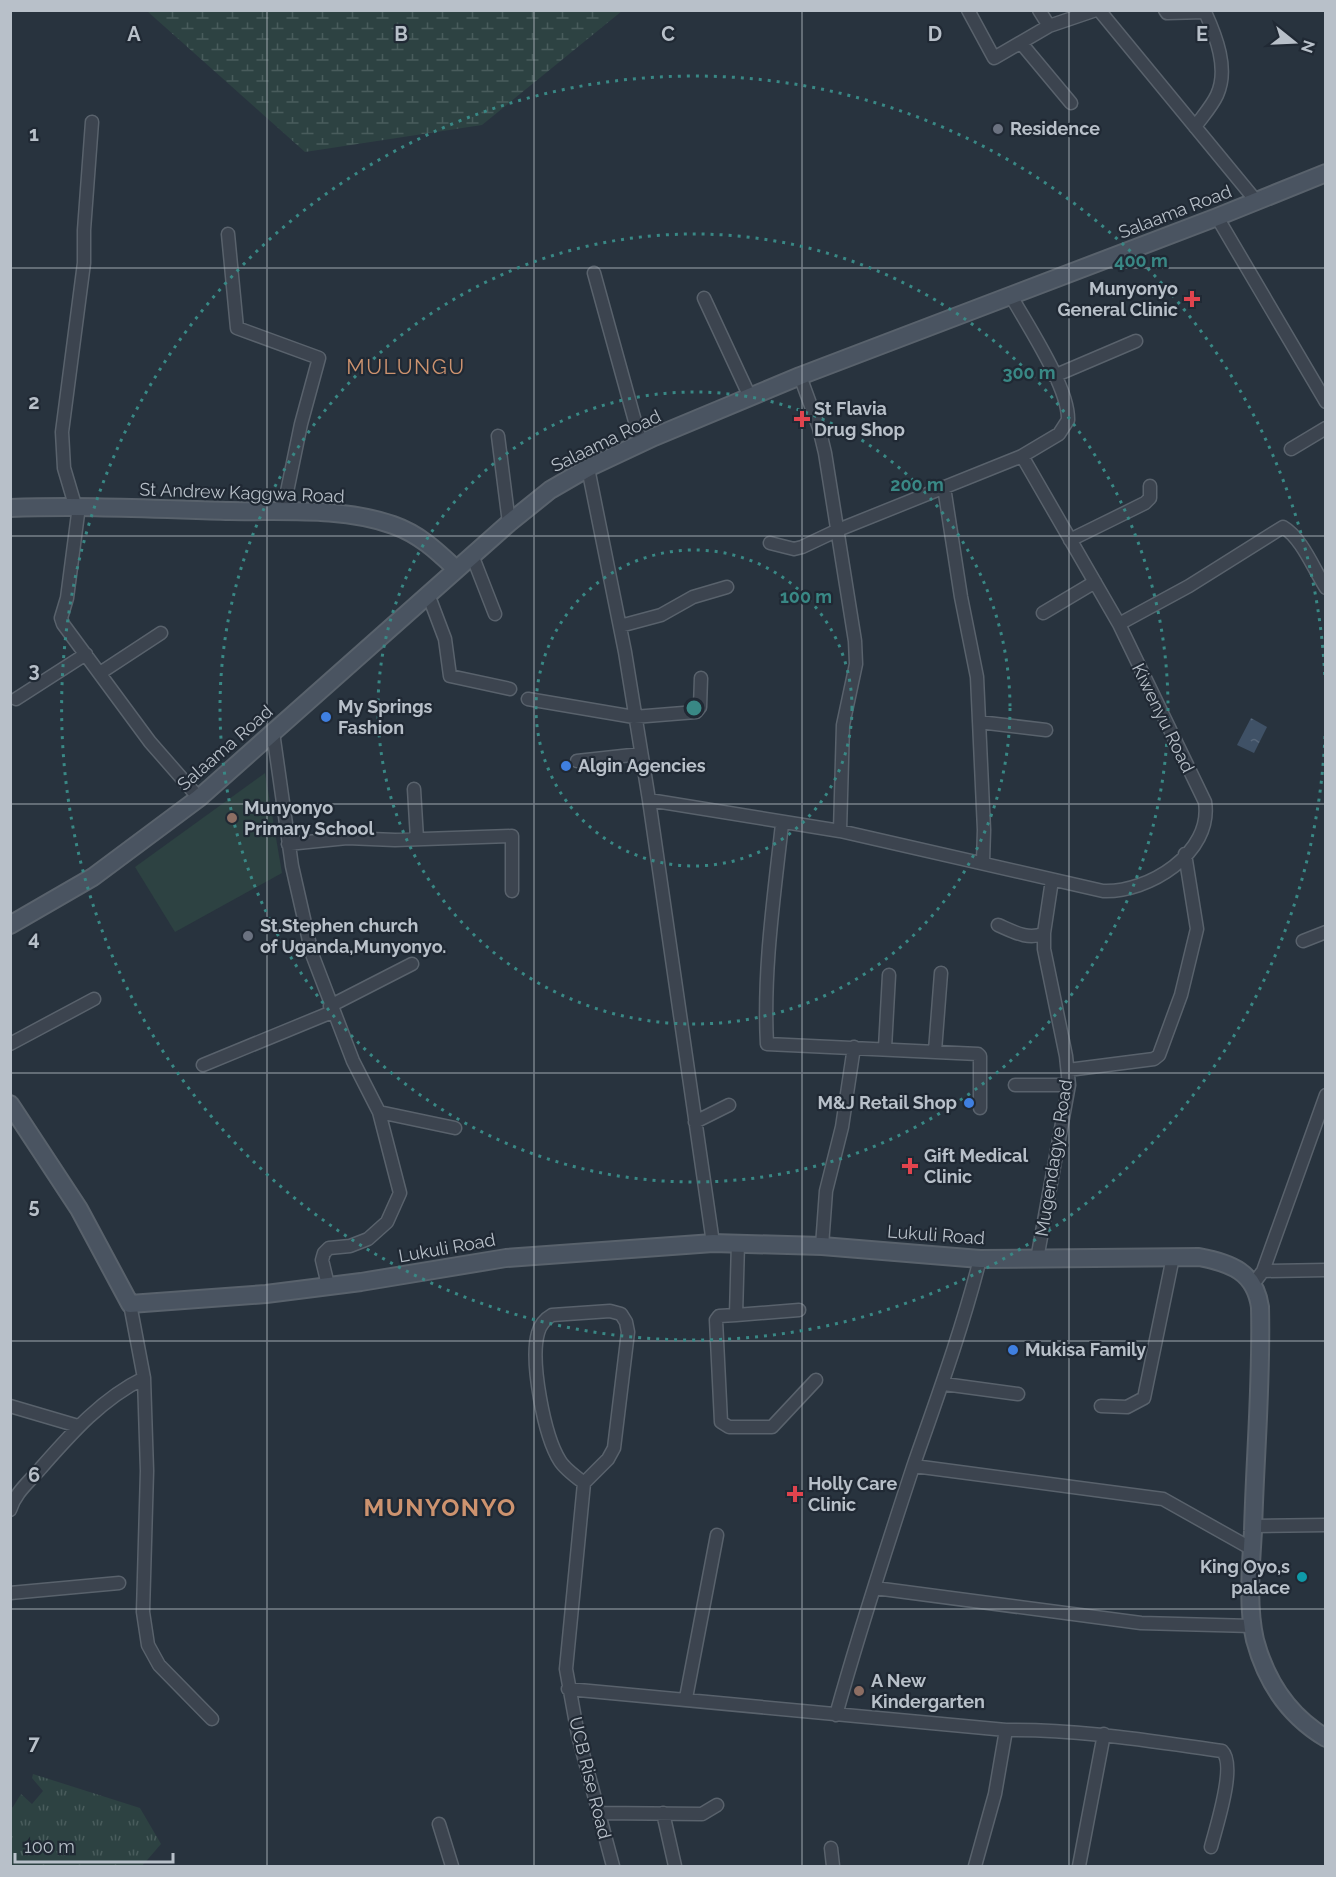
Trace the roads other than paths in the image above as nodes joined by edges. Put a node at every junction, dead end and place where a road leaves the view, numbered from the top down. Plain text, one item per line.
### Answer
1 (968, 10) edge
2 (1039, 10) edge
3 (1097, 10) edge
4 (1165, 10) edge
5 (1048, 26) junction
6 (1021, 43) junction
7 (1071, 104) dead end
8 (92, 122) dead end
9 (1195, 127) junction
10 (1326, 173) edge
11 (1257, 202) junction
12 (1216, 217) junction
13 (228, 234) dead end
14 (594, 273) dead end
15 (1010, 294) junction
16 (704, 298) dead end
17 (1136, 341) dead end
18 (800, 376) junction
19 (1054, 376) junction
20 (750, 397) junction
21 (1326, 402) edge
22 (1326, 428) edge
23 (498, 436) dead end
24 (641, 443) junction
25 (1291, 449) dead end
26 (1022, 456) junction
27 (588, 468) junction
28 (1150, 486) dead end
29 (944, 487) junction
30 (77, 505) junction
31 (10, 508) edge
32 (283, 511) junction
33 (508, 523) junction
34 (838, 530) junction
35 (1070, 540) junction
36 (770, 543) dead end
37 (472, 555) junction
38 (456, 569) junction
39 (1095, 582) junction
40 (727, 586) dead end
41 (1326, 588) edge
42 (428, 594) junction
43 (1043, 613) dead end
44 (495, 614) dead end
45 (1119, 624) junction
46 (620, 626) junction
47 (161, 633) dead end
48 (86, 654) junction
49 (100, 673) junction
50 (701, 678) dead end
51 (510, 689) dead end
52 (16, 699) dead end
53 (528, 699) dead end
54 (633, 717) junction
55 (979, 722) junction
56 (1046, 730) dead end
57 (273, 732) junction
58 (641, 754) junction
59 (577, 761) dead end
60 (414, 789) dead end
61 (199, 798) junction
62 (649, 800) junction
63 (782, 824) junction
64 (840, 831) junction
65 (417, 839) junction
66 (288, 843) junction
67 (1185, 854) junction
68 (983, 862) junction
69 (1052, 880) junction
70 (512, 891) dead end
71 (998, 925) dead end
72 (10, 926) edge
73 (1326, 932) edge
74 (1044, 933) junction
75 (1303, 940) dead end
76 (412, 964) dead end
77 (941, 973) dead end
78 (889, 975) dead end
79 (94, 999) dead end
80 (331, 1009) junction
81 (10, 1044) edge
82 (854, 1047) junction
83 (885, 1048) junction
84 (935, 1051) junction
85 (202, 1065) dead end
86 (1068, 1070) junction
87 (1069, 1085) junction
88 (1015, 1086) dead end
89 (1326, 1095) edge
90 (10, 1104) edge
91 (729, 1105) dead end
92 (980, 1108) dead end
93 (379, 1112) junction
94 (695, 1122) junction
95 (455, 1128) dead end
96 (713, 1243) junction
97 (738, 1244) junction
98 (822, 1246) junction
99 (1173, 1257) junction
100 (980, 1259) junction
101 (1037, 1259) junction
102 (1326, 1270) edge
103 (1258, 1277) junction
104 (327, 1285) junction
105 (130, 1304) junction
106 (799, 1310) dead end
107 (736, 1315) junction
108 (144, 1378) junction
109 (816, 1380) dead end
110 (944, 1384) junction
111 (1017, 1394) dead end
112 (10, 1406) edge
113 (1101, 1406) dead end
114 (78, 1426) junction
115 (914, 1466) junction
116 (584, 1483) junction
117 (10, 1510) edge
118 (1326, 1525) edge
119 (1253, 1526) junction
120 (717, 1535) dead end
121 (1252, 1549) junction
122 (119, 1583) dead end
123 (875, 1588) junction
124 (10, 1593) edge
125 (1252, 1626) junction
126 (568, 1689) junction
127 (686, 1698) junction
128 (836, 1715) junction
129 (212, 1719) dead end
130 (1006, 1730) junction
131 (1104, 1734) junction
132 (1326, 1738) edge
133 (717, 1805) dead end
134 (599, 1813) junction
135 (663, 1813) junction
136 (439, 1824) dead end
137 (1211, 1847) dead end
138 (831, 1848) dead end
139 (452, 1866) edge
140 (613, 1866) edge
141 (675, 1866) edge
142 (833, 1866) edge
143 (975, 1866) edge
144 (1079, 1866) edge

1 - 6 street
2 - 5 street
3 - 5 street
3 - 9 street
4 - 9 street
5 - 6 street
6 - 7 street
8 - 30 street
9 - 11 street
10 - 11 street, Salaama Road
11 - 12 street, Salaama Road
12 - 15 street, Salaama Road
12 - 21 street
13 - 32 street
14 - 24 street
15 - 18 street, Salaama Road
15 - 19 street
16 - 20 street
17 - 19 street
18 - 20 street, Salaama Road
18 - 34 street
19 - 26 street
20 - 24 street, Salaama Road
22 - 25 street
23 - 33 street
24 - 27 street, Salaama Road
26 - 29 street
26 - 35 street, Kiwenyu Road
27 - 33 street, Salaama Road
27 - 46 street
28 - 35 street
29 - 34 street
29 - 55 street
30 - 31 street, St Andrew Kaggwa Road
30 - 32 street, St Andrew Kaggwa Road
30 - 48 street
32 - 38 street, St Andrew Kaggwa Road
33 - 37 street, Salaama Road
34 - 36 street
34 - 64 street
35 - 39 street, Kiwenyu Road
37 - 38 street, Salaama Road
37 - 44 street
38 - 42 street, Salaama Road
39 - 43 street
39 - 45 street, Kiwenyu Road
40 - 46 street
41 - 45 street
42 - 51 street
42 - 57 street, Salaama Road
45 - 67 street, Kiwenyu Road
46 - 54 street
47 - 49 street
48 - 49 street
48 - 52 street
49 - 61 street
50 - 54 street
53 - 54 street
54 - 58 street
55 - 56 street
55 - 68 street
57 - 61 street, Salaama Road
57 - 66 street
58 - 59 street
58 - 62 street
60 - 65 street
61 - 72 street, Salaama Road
62 - 63 street, Kiwenyu Road
62 - 94 street
63 - 64 street, Kiwenyu Road
63 - 82 street
64 - 68 street, Kiwenyu Road
65 - 66 street
65 - 70 street
66 - 80 street
67 - 69 street, Kiwenyu Road
67 - 86 street
68 - 69 street, Kiwenyu Road
69 - 74 street, Mugendagye Road
71 - 74 street
73 - 75 street
74 - 86 street, Mugendagye Road
76 - 80 street
77 - 84 street
78 - 83 street
79 - 81 street
80 - 85 street
80 - 93 street
82 - 83 street
82 - 98 street
83 - 84 street
84 - 92 street
86 - 87 street, Mugendagye Road
87 - 88 street
87 - 101 street, Mugendagye Road
89 - 103 street
90 - 105 street
91 - 94 street
93 - 95 street
93 - 104 street
94 - 96 street
96 - 97 street, Lukuli Road
96 - 104 street, Lukuli Road
97 - 98 street, Lukuli Road
97 - 107 street
98 - 100 street, Lukuli Road
99 - 101 street, Lukuli Road
99 - 103 street, Lukuli Road
99 - 113 street
100 - 101 street, Lukuli Road
100 - 110 street
102 - 103 street
103 - 119 street
104 - 105 street, Lukuli Road
105 - 108 street
106 - 107 street
107 - 109 street
108 - 114 street
108 - 129 street
110 - 111 street
110 - 115 street
112 - 114 street
114 - 117 street
115 - 121 street
115 - 123 street
116 - 116 street
116 - 126 street, UCB Rise Road
118 - 119 street
119 - 121 street
120 - 127 street
121 - 125 street
122 - 124 street
123 - 125 street
123 - 128 street
125 - 132 street
126 - 127 street
126 - 134 street, UCB Rise Road
127 - 128 street
128 - 130 street
130 - 131 street
130 - 143 street
131 - 137 street
131 - 144 street
133 - 135 street
134 - 135 street
134 - 140 street, UCB Rise Road
135 - 141 street
136 - 139 street
138 - 142 street

